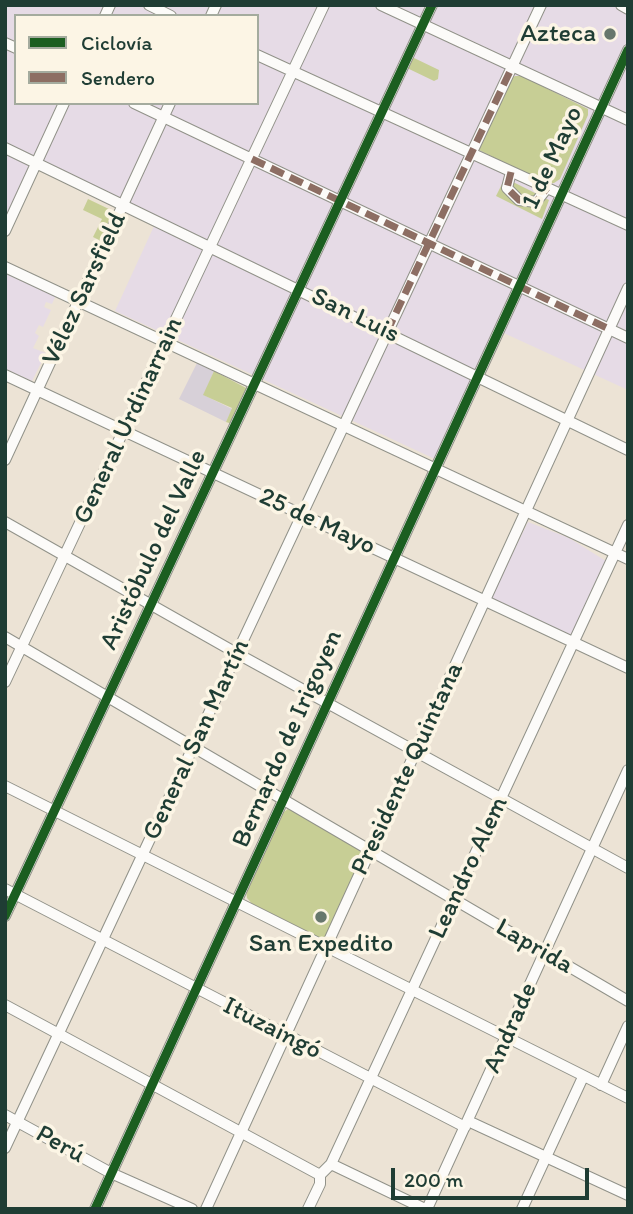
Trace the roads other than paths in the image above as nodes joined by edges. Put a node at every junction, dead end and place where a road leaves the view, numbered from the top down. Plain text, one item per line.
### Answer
1 (149, 5) edge
2 (324, 5) edge
3 (381, 5) edge
4 (432, 5) edge
5 (541, 5) edge
6 (621, 5) edge
7 (628, 9) edge
8 (167, 14) edge
9 (423, 25) junction
10 (628, 50) edge
11 (259, 56) edge
12 (512, 67) junction
13 (294, 72) junction
14 (63, 105) edge
15 (138, 105) edge
16 (169, 105) edge
17 (600, 108) junction
18 (383, 113) junction
19 (164, 117) junction
20 (628, 121) edge
21 (5, 148) edge
22 (470, 154) junction
23 (252, 159) junction
24 (36, 163) junction
25 (511, 172) junction
26 (547, 188) junction
27 (560, 194) junction
28 (340, 200) junction
29 (123, 205) junction
30 (628, 225) edge
31 (5, 231) edge
32 (428, 242) junction
33 (211, 247) junction
34 (5, 267) edge
35 (518, 285) junction
36 (628, 288) edge
37 (298, 289) junction
38 (79, 301) junction
39 (609, 329) junction
40 (387, 332) junction
41 (628, 338) edge
42 (166, 341) junction
43 (5, 375) edge
44 (475, 376) junction
45 (255, 383) junction
46 (38, 390) junction
47 (567, 420) junction
48 (343, 425) junction
49 (124, 431) junction
50 (628, 450) edge
51 (5, 460) edge
52 (434, 468) junction
53 (213, 473) junction
54 (525, 511) junction
55 (301, 514) junction
56 (5, 522) edge
57 (628, 525) edge
58 (615, 553) junction
59 (65, 555) junction
60 (394, 558) junction
61 (628, 559) edge
62 (484, 601) junction
63 (152, 604) junction
64 (5, 637) edge
65 (573, 643) junction
66 (22, 648) junction
67 (238, 654) junction
68 (628, 668) edge
69 (5, 682) edge
70 (109, 697) junction
71 (327, 703) junction
72 (194, 747) junction
73 (415, 751) junction
74 (628, 770) edge
75 (5, 786) edge
76 (502, 798) junction
77 (283, 800) junction
78 (55, 812) junction
79 (592, 848) junction
80 (370, 850) junction
81 (142, 856) junction
82 (628, 868) edge
83 (5, 889) edge
84 (16, 895) junction
85 (454, 900) junction
86 (237, 902) junction
87 (5, 916) edge
88 (103, 941) junction
89 (325, 948) junction
90 (544, 953) junction
91 (196, 990) junction
92 (412, 991) junction
93 (628, 1001) edge
94 (5, 1004) edge
95 (628, 1026) edge
96 (59, 1036) junction
97 (285, 1036) junction
98 (507, 1039) junction
99 (583, 1077) junction
100 (370, 1079) junction
101 (601, 1085) junction
102 (151, 1086) junction
103 (628, 1098) edge
104 (5, 1115) edge
105 (18, 1122) junction
106 (466, 1124) junction
107 (240, 1135) junction
108 (5, 1148) edge
109 (546, 1157) junction
110 (331, 1164) junction
111 (111, 1173) junction
112 (320, 1175) junction
113 (628, 1195) edge
114 (421, 1208) edge
115 (95, 1209) edge
116 (192, 1209) edge
117 (206, 1209) edge
118 (308, 1209) edge
119 (522, 1209) edge

1 - 8 street
2 - 13 street, General Urdinarrain
3 - 9 street
4 - 9 street, Aristóbulo del Valle
5 - 12 street, General San Martín
6 - 7 street
9 - 12 street
9 - 18 street, Aristóbulo del Valle
10 - 17 street, 1 de Mayo
11 - 13 street
12 - 17 street
12 - 22 street, General San Martín
13 - 18 street
13 - 23 street, General Urdinarrain
14 - 24 street
15 - 19 street
16 - 19 street, Vélez Sarsfield
17 - 20 street
17 - 27 street, 1 de Mayo
18 - 22 street
18 - 28 street, Aristóbulo del Valle
19 - 23 street
19 - 29 street, Vélez Sarsfield
21 - 24 street, San Luis
22 - 25 street
22 - 32 street, General San Martín
23 - 28 street
23 - 33 street, General Urdinarrain
24 - 29 street, San Luis
24 - 31 street
25 - 26 street
25 - 26 street
26 - 27 street
27 - 30 street
27 - 35 street, 1 de Mayo
28 - 32 street
28 - 37 street, Aristóbulo del Valle
29 - 33 street, San Luis
29 - 38 street, Vélez Sarsfield
32 - 35 street
32 - 40 street, General San Martín
33 - 37 street, San Luis
33 - 42 street, General Urdinarrain
34 - 38 street
35 - 39 street
35 - 44 street, Bernardo de Irigoyen
36 - 39 street, Presidente Quintana
37 - 40 street, San Luis
37 - 45 street, Aristóbulo del Valle
38 - 42 street
38 - 46 street, Vélez Sarsfield
39 - 41 street
39 - 47 street, Presidente Quintana
40 - 44 street, San Luis
40 - 48 street, General San Martín
42 - 45 street
42 - 49 street, General Urdinarrain
43 - 46 street, 25 de Mayo
44 - 47 street, San Luis
44 - 52 street, Bernardo de Irigoyen
45 - 48 street
45 - 53 street, Aristóbulo del Valle
46 - 49 street, 25 de Mayo
46 - 51 street, Vélez Sarsfield
47 - 50 street, San Luis
47 - 54 street, Presidente Quintana
48 - 52 street
48 - 55 street, General San Martín
49 - 53 street, 25 de Mayo
49 - 59 street, General Urdinarrain
52 - 54 street
52 - 60 street, Bernardo de Irigoyen
53 - 55 street, 25 de Mayo
53 - 63 street, Aristóbulo del Valle
54 - 58 street
54 - 62 street, Presidente Quintana
55 - 60 street, 25 de Mayo
55 - 67 street, General San Martín
56 - 59 street
57 - 58 street, Leandro Alem
58 - 61 street
58 - 65 street, Leandro Alem
59 - 63 street
59 - 66 street, General Urdinarrain
60 - 62 street, 25 de Mayo
60 - 71 street, Bernardo de Irigoyen
62 - 65 street, 25 de Mayo
62 - 73 street, Presidente Quintana
63 - 67 street
63 - 70 street, Aristóbulo del Valle
64 - 66 street, Laprida
65 - 68 street, 25 de Mayo
65 - 76 street, Leandro Alem
66 - 69 street, General Urdinarrain
66 - 70 street, Laprida
67 - 71 street
67 - 72 street, General San Martín
70 - 72 street, Laprida
70 - 78 street, Aristóbulo del Valle
71 - 73 street
71 - 77 street, Bernardo de Irigoyen
72 - 77 street, Laprida
72 - 81 street, General San Martín
73 - 76 street
73 - 80 street, Presidente Quintana
74 - 79 street, Andrade
75 - 78 street
76 - 79 street
76 - 85 street, Leandro Alem
77 - 80 street, Laprida
77 - 86 street, Bernardo de Irigoyen
78 - 81 street
78 - 84 street, Aristóbulo del Valle
79 - 82 street
79 - 90 street, Andrade
80 - 85 street, Laprida
80 - 89 street, Presidente Quintana
81 - 86 street
81 - 88 street, General San Martín
83 - 84 street, Ituzaingó
84 - 87 street, Aristóbulo del Valle
84 - 88 street, Ituzaingó
85 - 90 street, Laprida
85 - 92 street, Leandro Alem
86 - 89 street
86 - 91 street, Bernardo de Irigoyen
88 - 91 street, Ituzaingó
88 - 96 street, General San Martín
89 - 92 street
89 - 97 street, Presidente Quintana
90 - 93 street, Laprida
90 - 98 street, Andrade
91 - 97 street, Ituzaingó
91 - 102 street, Bernardo de Irigoyen
92 - 98 street
92 - 100 street, Leandro Alem
94 - 96 street
95 - 101 street
96 - 102 street
96 - 105 street, General San Martín
97 - 100 street, Ituzaingó
97 - 107 street, Presidente Quintana
98 - 99 street
98 - 106 street, Andrade
99 - 101 street
99 - 109 street
100 - 106 street, Ituzaingó
100 - 110 street, Leandro Alem
101 - 103 street
102 - 107 street
102 - 111 street, Bernardo de Irigoyen
104 - 105 street, Perú
105 - 108 street, General San Martín
105 - 111 street, Perú
106 - 109 street, Ituzaingó
106 - 114 street, Andrade
107 - 112 street
107 - 117 street, Presidente Quintana
109 - 113 street, Ituzaingó
109 - 119 street
110 - 112 street, Leandro Alem
110 - 114 street
111 - 115 street, Bernardo de Irigoyen
111 - 116 street, Perú
112 - 118 street, Leandro Alem

